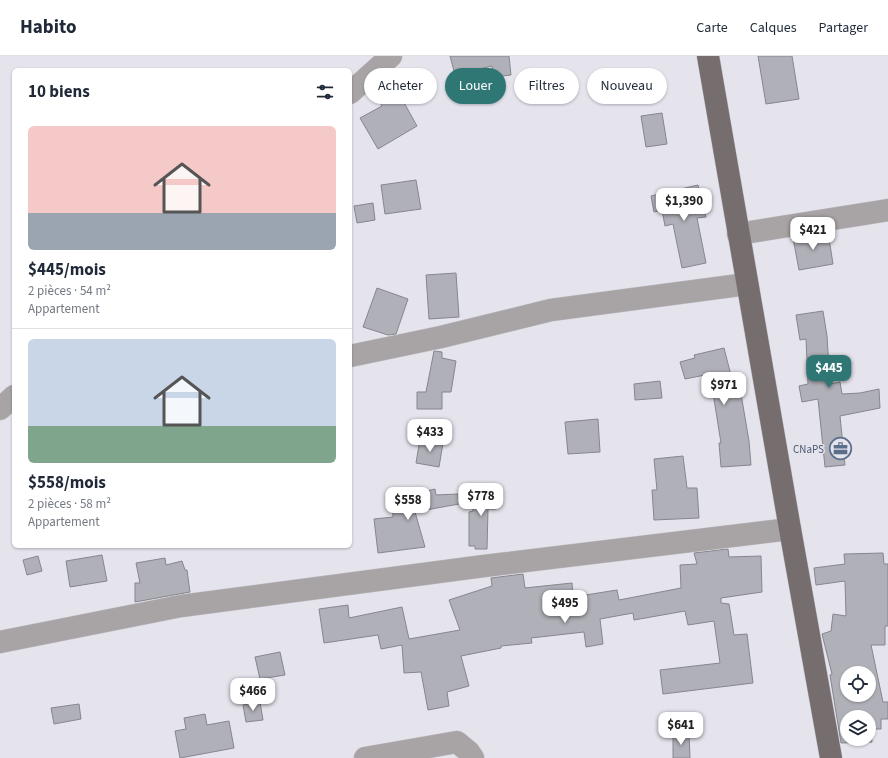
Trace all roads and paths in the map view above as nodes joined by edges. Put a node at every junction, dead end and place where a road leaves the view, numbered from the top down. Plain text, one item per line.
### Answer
1 (391, 56) edge
2 (708, 56) edge
3 (352, 91) edge
4 (888, 210) edge
5 (738, 234) junction
6 (747, 284) junction
7 (352, 356) edge
8 (12, 398) edge
9 (0, 409) edge
10 (790, 529) junction
11 (0, 642) edge
12 (365, 758) edge
13 (473, 758) edge
14 (831, 758) edge

1 - 3 street
2 - 5 main road
4 - 5 street
5 - 6 main road
6 - 7 street
6 - 10 main road
8 - 9 street
10 - 11 street
10 - 14 main road
12 - 13 street

